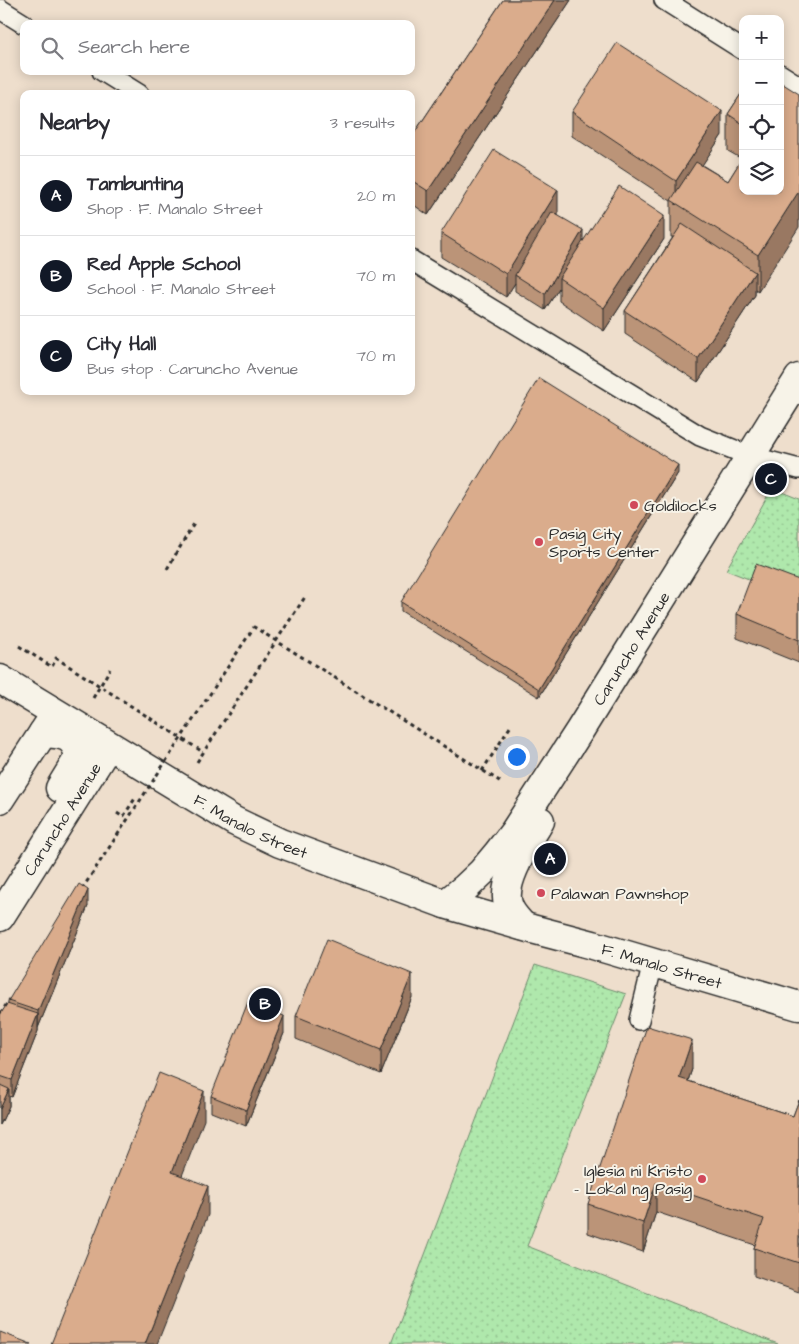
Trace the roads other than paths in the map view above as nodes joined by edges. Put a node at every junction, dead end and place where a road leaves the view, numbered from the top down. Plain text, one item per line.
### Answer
1 (664, 0) edge
2 (0, 9) edge
3 (20, 22) edge
4 (739, 47) edge
5 (108, 75) edge
6 (784, 77) edge
7 (799, 86) edge
8 (133, 90) edge
9 (415, 262) edge
10 (799, 378) edge
11 (750, 456) junction
12 (799, 469) edge
13 (0, 679) edge
14 (49, 723) junction
15 (580, 730) junction
16 (108, 746) junction
17 (0, 799) edge
18 (50, 838) junction
19 (445, 904) junction
20 (0, 917) edge
21 (524, 926) junction
22 (653, 963) junction
23 (799, 1006) edge
24 (639, 1020) dead end

1 - 4 lane
2 - 3 lane
5 - 8 lane
6 - 7 lane
9 - 11 lane
10 - 11 main road, Caruncho Avenue
11 - 12 lane
11 - 15 main road, Caruncho Avenue
13 - 14 main road, F. Manalo Street
14 - 16 main road, F. Manalo Street
14 - 17 main road
14 - 18 main road
15 - 19 main road, Caruncho Avenue
15 - 21 main road
16 - 18 main road, Caruncho Avenue
16 - 19 main road, F. Manalo Street
18 - 20 main road, Caruncho Avenue
19 - 21 main road, F. Manalo Street
21 - 22 main road, F. Manalo Street
22 - 23 main road, F. Manalo Street
22 - 24 lane

